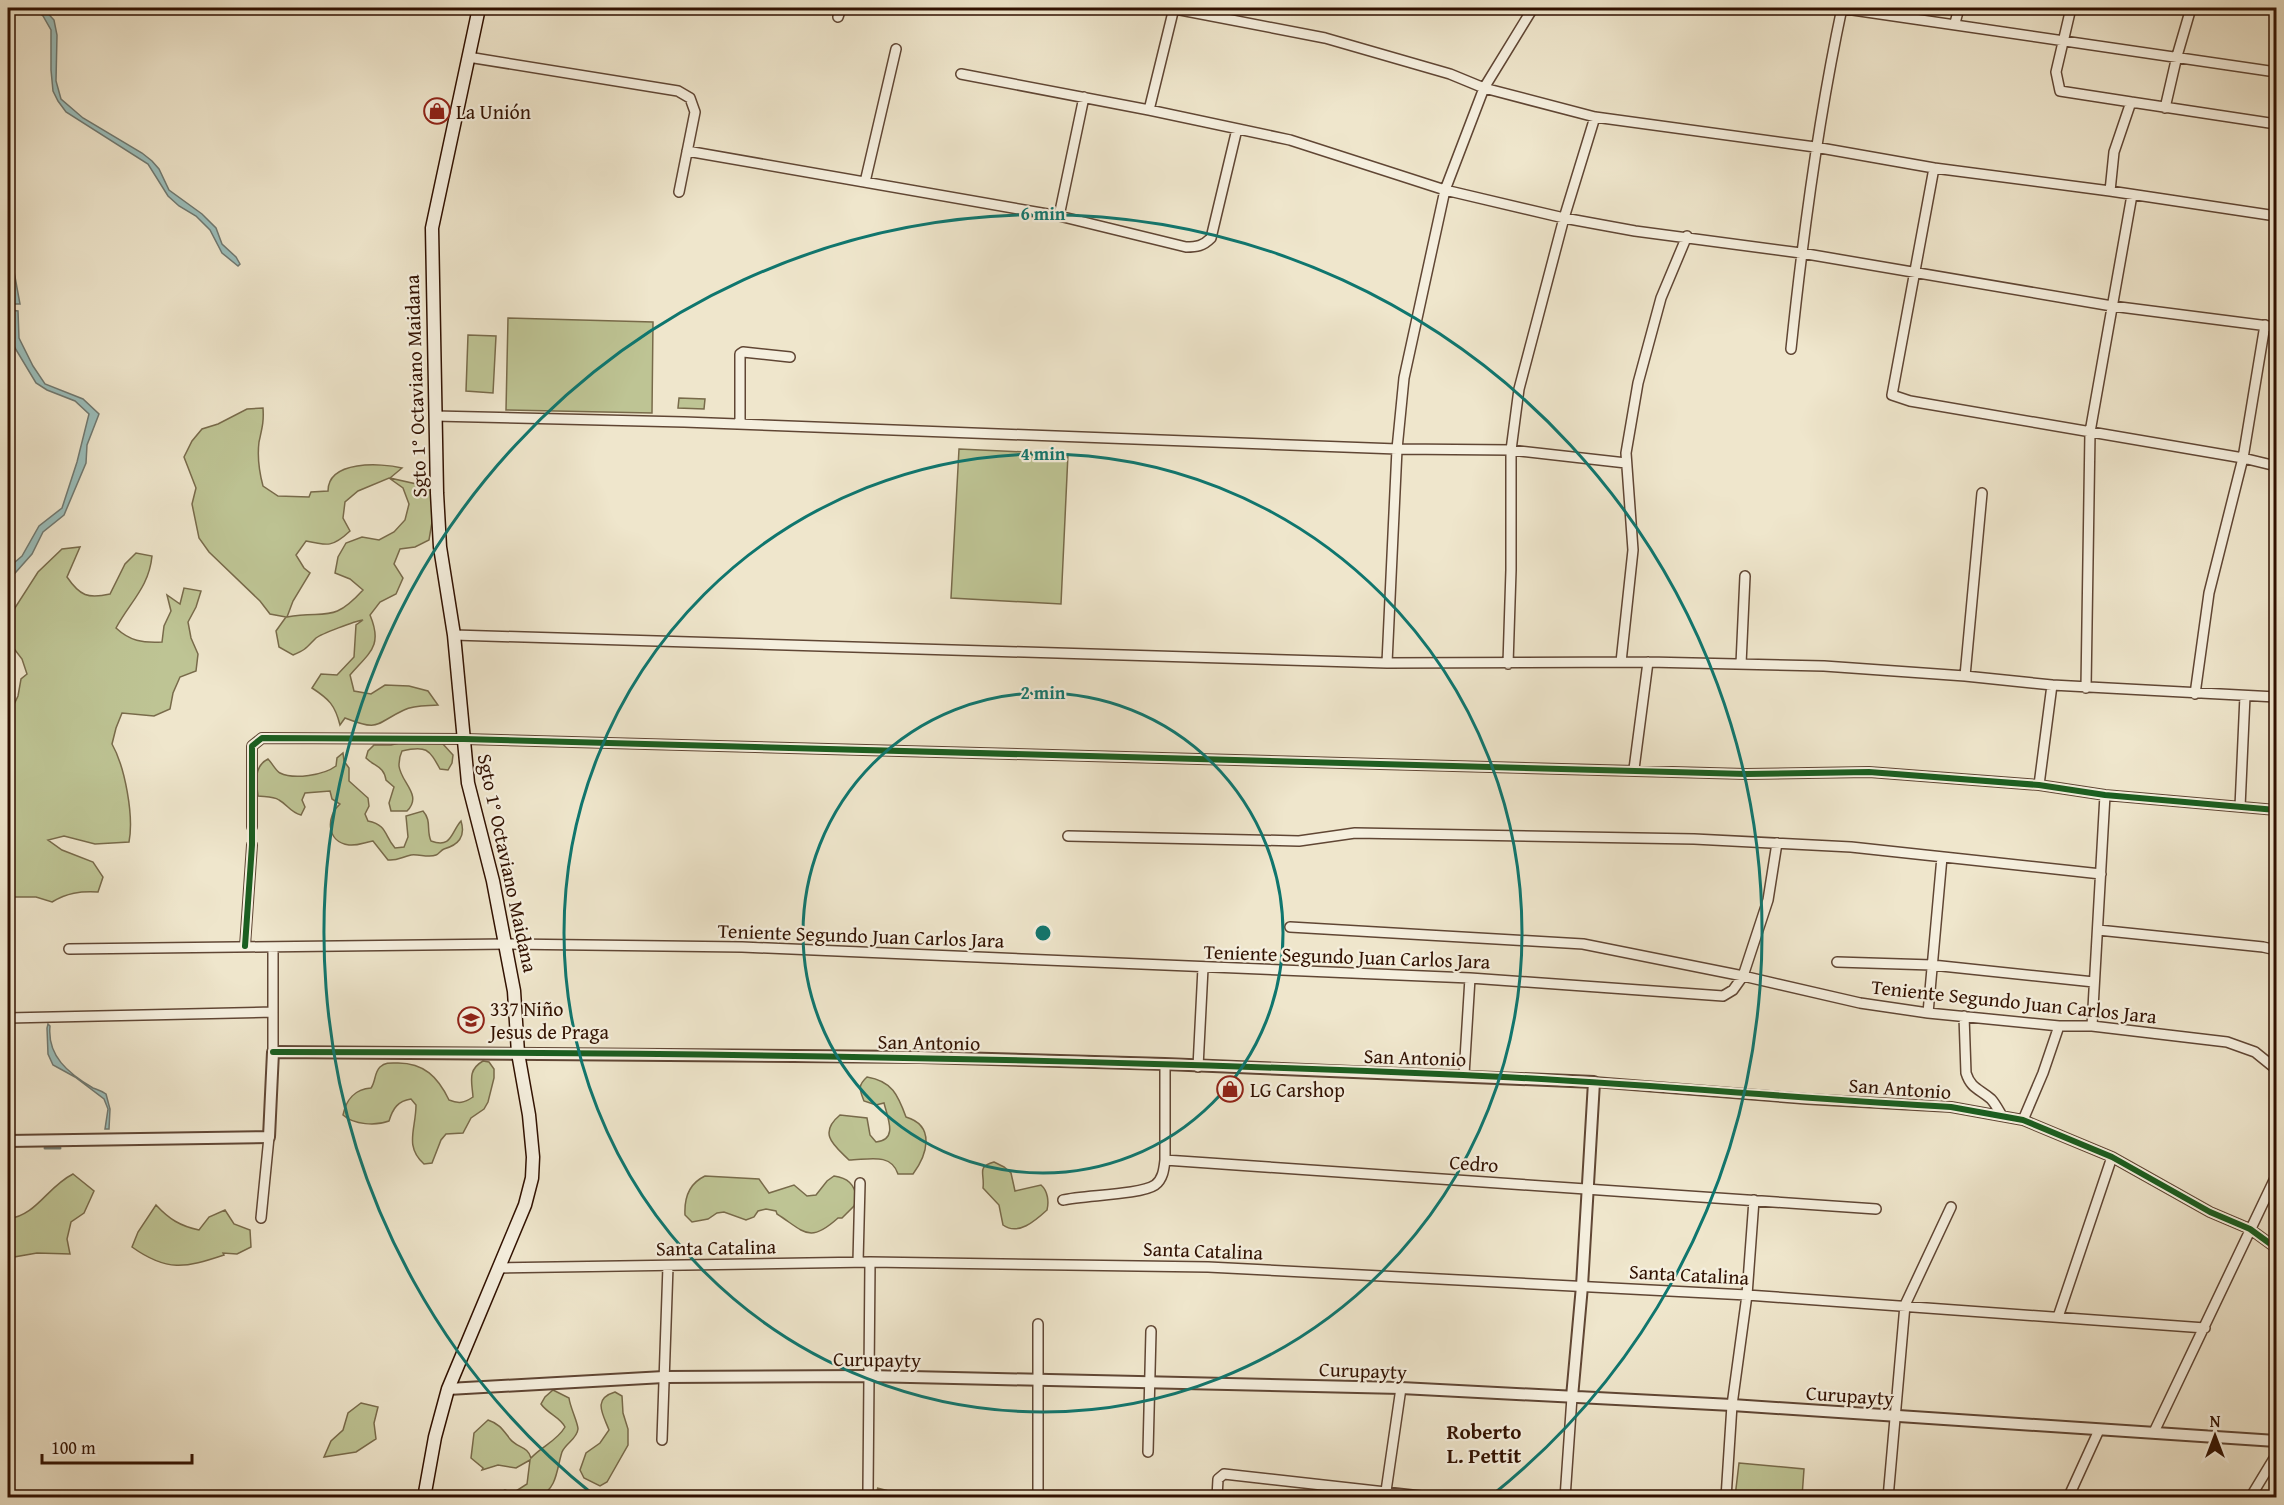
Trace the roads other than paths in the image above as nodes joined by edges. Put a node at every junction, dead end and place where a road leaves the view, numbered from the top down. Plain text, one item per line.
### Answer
1 (479, 8) edge
2 (1173, 8) edge
3 (1533, 8) edge
4 (1841, 8) edge
5 (1959, 8) edge
6 (2071, 8) edge
7 (2191, 8) edge
8 (1956, 23) junction
9 (2063, 42) junction
10 (896, 49) dead end
11 (468, 57) junction
12 (2176, 57) junction
13 (2277, 72) edge
14 (961, 74) dead end
15 (1484, 88) junction
16 (1084, 97) junction
17 (2131, 102) junction
18 (2165, 108) junction
19 (1149, 110) junction
20 (1595, 117) junction
21 (2277, 124) edge
22 (1237, 129) junction
23 (1815, 147) junction
24 (687, 151) junction
25 (1934, 168) junction
26 (865, 182) junction
27 (1445, 190) junction
28 (2110, 191) junction
29 (679, 192) dead end
30 (2132, 195) junction
31 (1059, 216) junction
32 (2277, 216) edge
33 (1564, 218) junction
34 (1687, 236) junction
35 (1801, 253) junction
36 (1914, 273) junction
37 (2112, 306) junction
38 (2265, 325) junction
39 (2277, 327) edge
40 (1791, 349) dead end
41 (790, 357) dead end
42 (435, 416) junction
43 (740, 424) junction
44 (2090, 432) junction
45 (1397, 448) junction
46 (1511, 450) junction
47 (2242, 458) junction
48 (1626, 463) junction
49 (2277, 466) edge
50 (1982, 493) dead end
51 (1744, 576) dead end
52 (454, 635) junction
53 (1621, 662) junction
54 (1648, 662) junction
55 (1387, 663) junction
56 (1508, 664) junction
57 (1741, 664) junction
58 (1965, 676) junction
59 (2052, 685) junction
60 (2086, 688) junction
61 (2195, 694) junction
62 (2245, 696) junction
63 (2277, 697) edge
64 (464, 739) junction
65 (1634, 769) junction
66 (2039, 786) junction
67 (2105, 795) junction
68 (2240, 807) junction
69 (2277, 810) edge
70 (252, 827) tunnel mouth
71 (1068, 836) dead end
72 (1777, 843) junction
73 (252, 844) tunnel mouth
74 (1942, 857) junction
75 (2101, 874) junction
76 (1290, 927) dead end
77 (2097, 930) junction
78 (507, 944) junction
79 (245, 946) junction
80 (273, 947) junction
81 (69, 949) dead end
82 (2277, 951) edge
83 (1837, 963) dead end
84 (1932, 965) junction
85 (1203, 968) junction
86 (1743, 976) junction
87 (1470, 978) junction
88 (2094, 982) junction
89 (273, 1012) junction
90 (1928, 1013) junction
91 (1964, 1016) junction
92 (8, 1018) edge
93 (2059, 1026) junction
94 (2092, 1026) junction
95 (273, 1052) junction
96 (518, 1053) junction
97 (1165, 1064) junction
98 (1198, 1066) junction
99 (2277, 1069) edge
100 (1464, 1075) junction
101 (1594, 1082) junction
102 (2002, 1116) junction
103 (2023, 1120) junction
104 (269, 1137) junction
105 (8, 1141) edge
106 (2112, 1157) junction
107 (1166, 1160) junction
108 (2277, 1176) edge
109 (860, 1183) dead end
110 (1589, 1189) junction
111 (1063, 1200) dead end
112 (1754, 1200) junction
113 (1951, 1207) dead end
114 (1876, 1209) dead end
115 (261, 1218) dead end
116 (2250, 1229) junction
117 (2277, 1248) edge
118 (858, 1262) junction
119 (870, 1262) junction
120 (668, 1266) junction
121 (499, 1268) junction
122 (1582, 1286) junction
123 (1747, 1295) junction
124 (1905, 1305) junction
125 (2058, 1317) junction
126 (1038, 1324) dead end
127 (2205, 1328) junction
128 (1151, 1331) dead end
129 (868, 1376) junction
130 (664, 1377) junction
131 (1038, 1381) junction
132 (1150, 1382) junction
133 (1401, 1388) junction
134 (448, 1389) junction
135 (1572, 1397) junction
136 (1732, 1405) junction
137 (1896, 1416) junction
138 (2099, 1430) junction
139 (2154, 1432) junction
140 (662, 1440) dead end
141 (2277, 1441) edge
142 (1148, 1452) dead end
143 (2277, 1455) edge
144 (868, 1491) dead end
145 (1386, 1491) junction
146 (424, 1497) edge
147 (1038, 1497) edge
148 (1217, 1497) edge
149 (1439, 1497) edge
150 (1565, 1497) edge
151 (1726, 1497) edge
152 (1888, 1497) edge
153 (2068, 1497) edge
154 (2250, 1497) edge

1 - 11 main road, Sgto 1° Octaviano Maidana
2 - 15 street
2 - 19 street
3 - 15 street
4 - 8 street
4 - 23 street
5 - 8 street
6 - 9 street
7 - 12 street
8 - 9 street
9 - 12 street
9 - 17 street
10 - 26 street
11 - 24 street
11 - 42 main road, Sgto 1° Octaviano Maidana
12 - 13 street
12 - 18 street
14 - 16 street
15 - 20 street
15 - 27 street
16 - 19 street
16 - 31 street
17 - 18 street
17 - 28 street
18 - 21 street
19 - 22 street
20 - 23 street
20 - 33 street
22 - 27 street
22 - 31 street
23 - 25 street
23 - 35 street
24 - 26 street
24 - 29 street
25 - 28 street
25 - 36 street
26 - 31 street
27 - 33 street
27 - 45 street
28 - 30 street
30 - 32 street
30 - 37 street
33 - 34 street
33 - 46 street
34 - 35 street
34 - 48 street
35 - 36 street
35 - 40 street
36 - 37 street
36 - 44 street
37 - 38 street
37 - 44 street
38 - 39 street
38 - 47 street
41 - 43 street
42 - 43 street
42 - 52 main road, Sgto 1° Octaviano Maidana
43 - 45 street
44 - 47 street
44 - 60 street
45 - 46 street
45 - 55 street
46 - 48 street
46 - 56 street
47 - 49 street
47 - 61 street
48 - 53 street
50 - 58 street
51 - 57 street
52 - 55 street
52 - 64 main road, Sgto 1° Octaviano Maidana
53 - 54 street
53 - 56 street
54 - 57 street
54 - 65 street
55 - 56 street
57 - 58 street
58 - 59 street
59 - 60 street
59 - 66 street
60 - 61 street
61 - 62 street
62 - 63 street
62 - 68 street
64 - 65 street
64 - 70 street
64 - 78 main road, Sgto 1° Octaviano Maidana
65 - 66 street
66 - 67 street
67 - 68 street
67 - 75 street
68 - 69 street
71 - 72 street
72 - 74 street
72 - 86 street
73 - 79 street
74 - 75 street
74 - 84 street
75 - 77 street
76 - 86 street, Teniente Segundo Juan Carlos Jara
77 - 82 street
77 - 88 street
78 - 80 street, Teniente Segundo Juan Carlos Jara
78 - 85 street, Teniente Segundo Juan Carlos Jara
78 - 96 main road, Sgto 1° Octaviano Maidana
79 - 80 street, Teniente Segundo Juan Carlos Jara
79 - 81 street, Teniente Segundo Juan Carlos Jara
80 - 89 street
83 - 84 street
84 - 88 street
84 - 90 street
85 - 87 street, Teniente Segundo Juan Carlos Jara
85 - 98 street
86 - 87 street, Teniente Segundo Juan Carlos Jara
86 - 90 street, Teniente Segundo Juan Carlos Jara
87 - 100 street
88 - 94 street
89 - 92 street
89 - 95 street
90 - 91 street, Teniente Segundo Juan Carlos Jara
91 - 93 street, Teniente Segundo Juan Carlos Jara
91 - 102 street
93 - 94 street, Teniente Segundo Juan Carlos Jara
93 - 103 street
94 - 99 street, Teniente Segundo Juan Carlos Jara
95 - 96 street, San Antonio
95 - 104 street
96 - 97 street, San Antonio
96 - 121 main road, Sgto 1° Octaviano Maidana
97 - 98 street, San Antonio
97 - 107 street
98 - 100 street, San Antonio
100 - 101 street, San Antonio
101 - 102 street, San Antonio
101 - 110 street
102 - 103 street, San Antonio
103 - 106 street, San Antonio
104 - 105 street
104 - 115 street
106 - 116 street, San Antonio
106 - 125 street
107 - 110 street, Cedro
107 - 111 street
108 - 116 street
109 - 118 street
110 - 112 street, Cedro
110 - 122 street
112 - 114 street, Cedro
112 - 123 street
113 - 124 street
116 - 117 street, San Antonio
116 - 127 street
118 - 119 street, Santa Catalina
118 - 120 street, Santa Catalina
119 - 122 street, Santa Catalina
119 - 129 street
120 - 121 street, Santa Catalina
120 - 130 street
121 - 134 main road, Sgto 1° Octaviano Maidana
122 - 123 street, Santa Catalina
122 - 135 street
123 - 124 street, Santa Catalina
123 - 136 street
124 - 125 street, Santa Catalina
124 - 137 street
125 - 127 street, Santa Catalina
126 - 131 street
127 - 139 street
128 - 132 street
129 - 130 street, Curupayty
129 - 131 street, Curupayty
129 - 144 street
130 - 134 street, Curupayty
130 - 140 street
131 - 132 street, Curupayty
131 - 147 street
132 - 133 street, Curupayty
132 - 142 street
133 - 135 street, Curupayty
133 - 145 street
134 - 146 main road, Sgto 1° Octaviano Maidana
135 - 136 street, Curupayty
135 - 150 street
136 - 137 street, Curupayty
136 - 151 street
137 - 138 street, Curupayty
137 - 152 street
138 - 139 street, Curupayty
138 - 153 street
139 - 141 street, Curupayty
143 - 154 street
145 - 148 street
145 - 149 street

